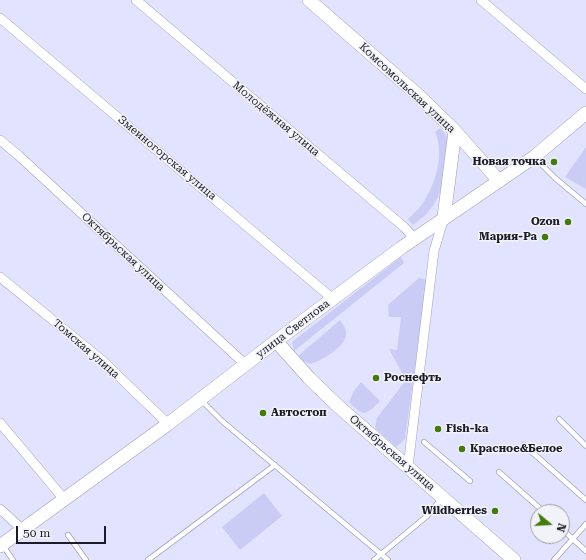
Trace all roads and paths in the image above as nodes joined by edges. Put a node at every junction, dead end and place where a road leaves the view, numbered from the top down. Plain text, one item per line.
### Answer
1 (136, 0) edge
2 (309, 0) edge
3 (481, 0) edge
4 (0, 18) edge
5 (586, 89) edge
6 (586, 113) edge
7 (455, 131) junction
8 (0, 140) edge
9 (534, 157) junction
10 (499, 181) junction
11 (586, 204) edge
12 (444, 217) junction
13 (415, 239) junction
14 (0, 277) edge
15 (333, 299) junction
16 (276, 341) junction
17 (245, 364) junction
18 (201, 400) junction
19 (559, 419) dead end
20 (0, 423) edge
21 (168, 424) junction
22 (424, 442) dead end
23 (524, 445) dead end
24 (586, 446) edge
25 (275, 465) junction
26 (408, 467) junction
27 (499, 472) dead end
28 (470, 481) dead end
29 (442, 498) junction
30 (64, 499) junction
31 (586, 500) edge
32 (535, 504) edge
33 (0, 509) edge
34 (586, 524) edge
35 (23, 530) junction
36 (68, 535) dead end
37 (570, 536) edge
38 (573, 539) junction
39 (1, 545) edge
40 (586, 551) edge
41 (382, 555) junction
42 (13, 560) edge
43 (86, 560) edge
44 (148, 560) edge
45 (374, 560) edge
46 (388, 560) edge
47 (514, 560) edge
48 (554, 560) edge

1 - 13 street, Молодёжная улица
2 - 7 main road, Комсомольская улица
3 - 5 street
4 - 15 street, Змеиногорская улица
6 - 9 main road, улица Светлова
7 - 10 main road, Комсомольская улица
7 - 12 main road
8 - 17 street, Октябрьская улица
9 - 10 main road, улица Светлова
9 - 11 lane
10 - 12 main road, улица Светлова
12 - 13 main road, улица Светлова
12 - 26 street
13 - 15 main road, улица Светлова
14 - 21 street, Томская улица
15 - 16 main road, улица Светлова
16 - 17 main road, улица Светлова
16 - 26 main road, Октябрьская улица
17 - 18 main road, улица Светлова
18 - 21 main road, улица Светлова
18 - 25 lane
19 - 24 lane
20 - 30 street
21 - 30 main road, улица Светлова
22 - 28 lane
23 - 31 lane
25 - 41 lane
25 - 44 lane
26 - 29 main road, Октябрьская улица
27 - 32 lane
29 - 41 lane
29 - 47 main road, Октябрьская улица
30 - 35 main road, улица Светлова
33 - 35 street
34 - 38 lane
35 - 39 main road, улица Светлова
36 - 43 lane
37 - 38 lane
38 - 40 lane
38 - 48 lane
39 - 42 lane
41 - 45 lane
41 - 46 lane

